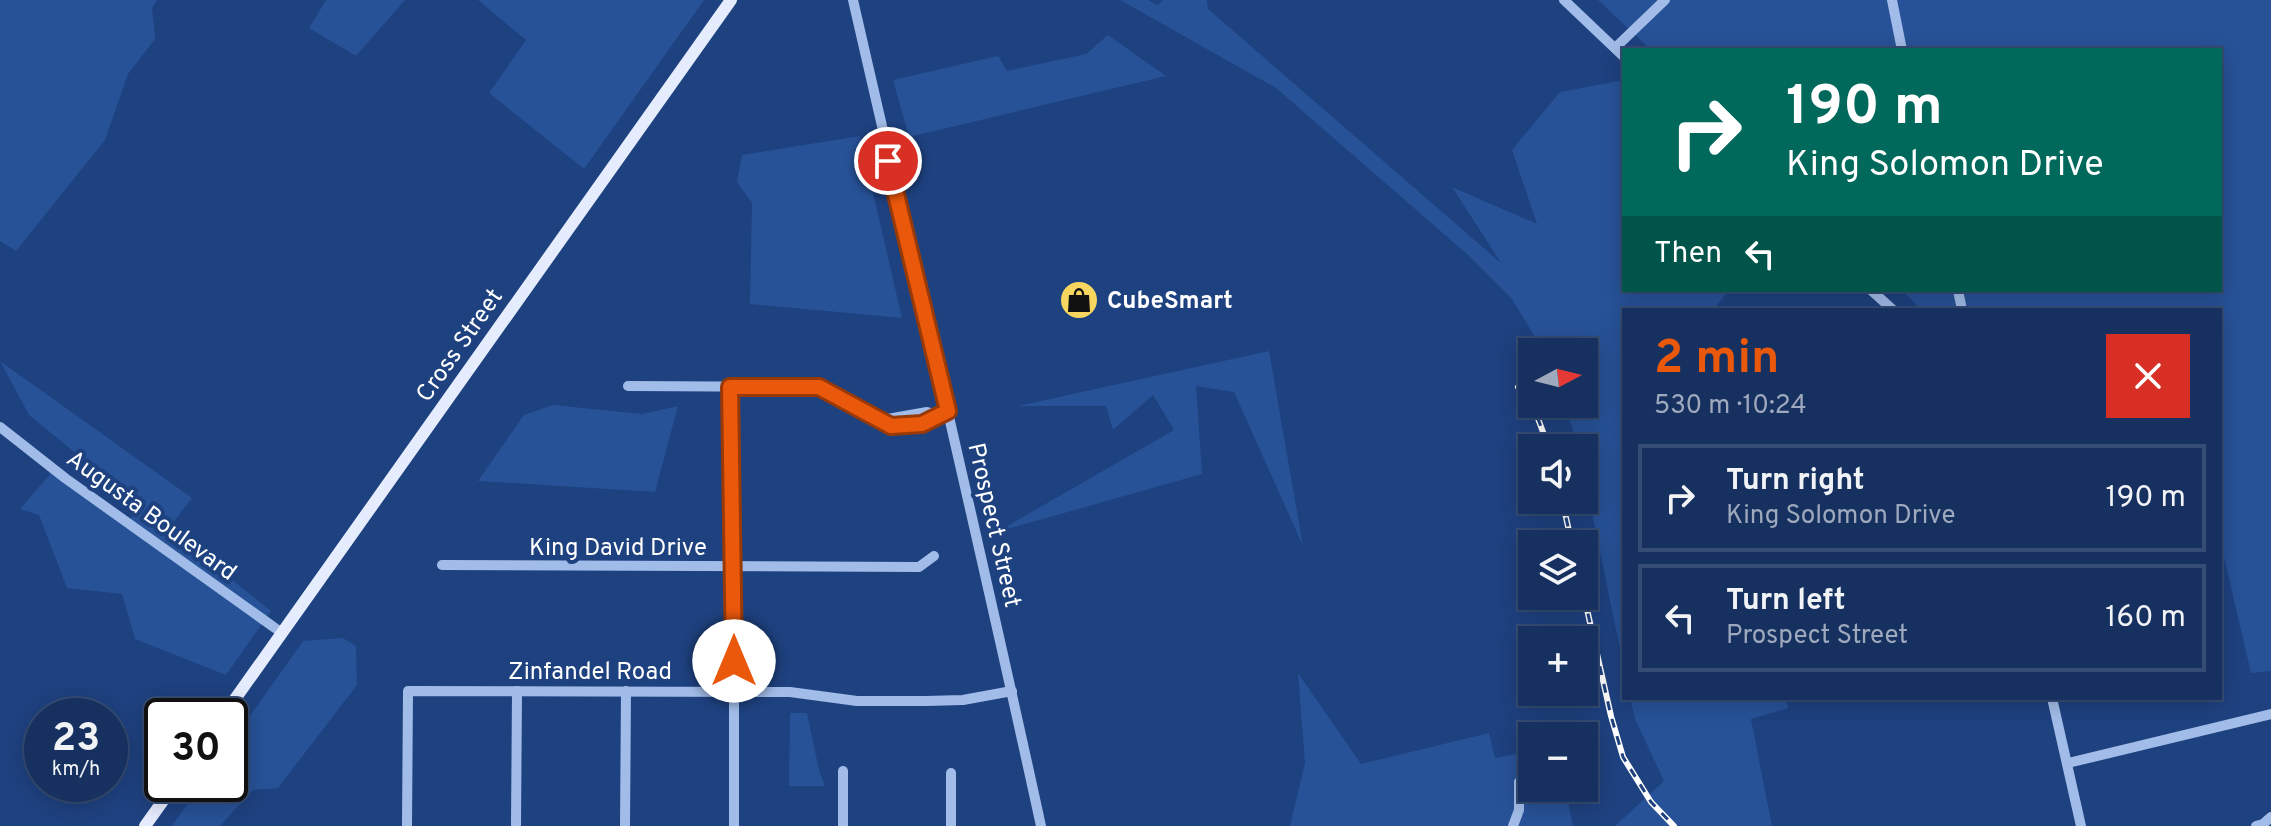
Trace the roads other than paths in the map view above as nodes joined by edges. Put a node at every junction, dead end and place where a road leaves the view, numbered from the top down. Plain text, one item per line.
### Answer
1 (731, 0) edge
2 (853, 0) edge
3 (1564, 0) edge
4 (1665, 0) edge
5 (1892, 0) edge
6 (1615, 48) junction
7 (1902, 48) edge
8 (1622, 55) edge
9 (1873, 292) edge
10 (1891, 308) edge
11 (628, 386) dead end
12 (730, 387) junction
13 (948, 411) junction
14 (0, 427) edge
15 (934, 556) dead end
16 (442, 565) dead end
17 (734, 568) junction
18 (282, 633) junction
19 (517, 691) junction
20 (626, 691) junction
21 (1012, 691) junction
22 (734, 692) junction
23 (236, 698) edge
24 (2052, 700) edge
25 (2271, 714) edge
26 (2068, 763) junction
27 (843, 771) dead end
28 (951, 773) dead end
29 (162, 802) edge
30 (1519, 802) edge
31 (2271, 817) edge
32 (145, 826) edge
33 (407, 826) edge
34 (516, 826) edge
35 (625, 826) edge
36 (734, 826) edge
37 (843, 826) edge
38 (951, 826) edge
39 (1041, 826) edge
40 (1513, 826) edge
41 (2081, 826) edge
42 (2256, 826) edge

1 - 18 main road, Cross Street
2 - 13 street, Prospect Street
3 - 6 street
4 - 6 street
5 - 7 street
6 - 8 street
9 - 10 street
11 - 12 street
12 - 13 street
12 - 17 street
13 - 21 street, Prospect Street
14 - 18 street, Augusta Boulevard
15 - 17 street, King David Drive
16 - 17 street, King David Drive
17 - 22 street
18 - 23 main road, Cross Street
19 - 20 street, Zinfandel Road
19 - 33 street, Zinfandel Road
19 - 34 street
20 - 22 street, Zinfandel Road
20 - 35 street
21 - 22 street, Zinfandel Road
21 - 39 street, Prospect Street
22 - 36 street
24 - 26 street
25 - 26 street
26 - 41 street
27 - 37 street
28 - 38 street
29 - 32 main road
30 - 40 street
31 - 42 street

